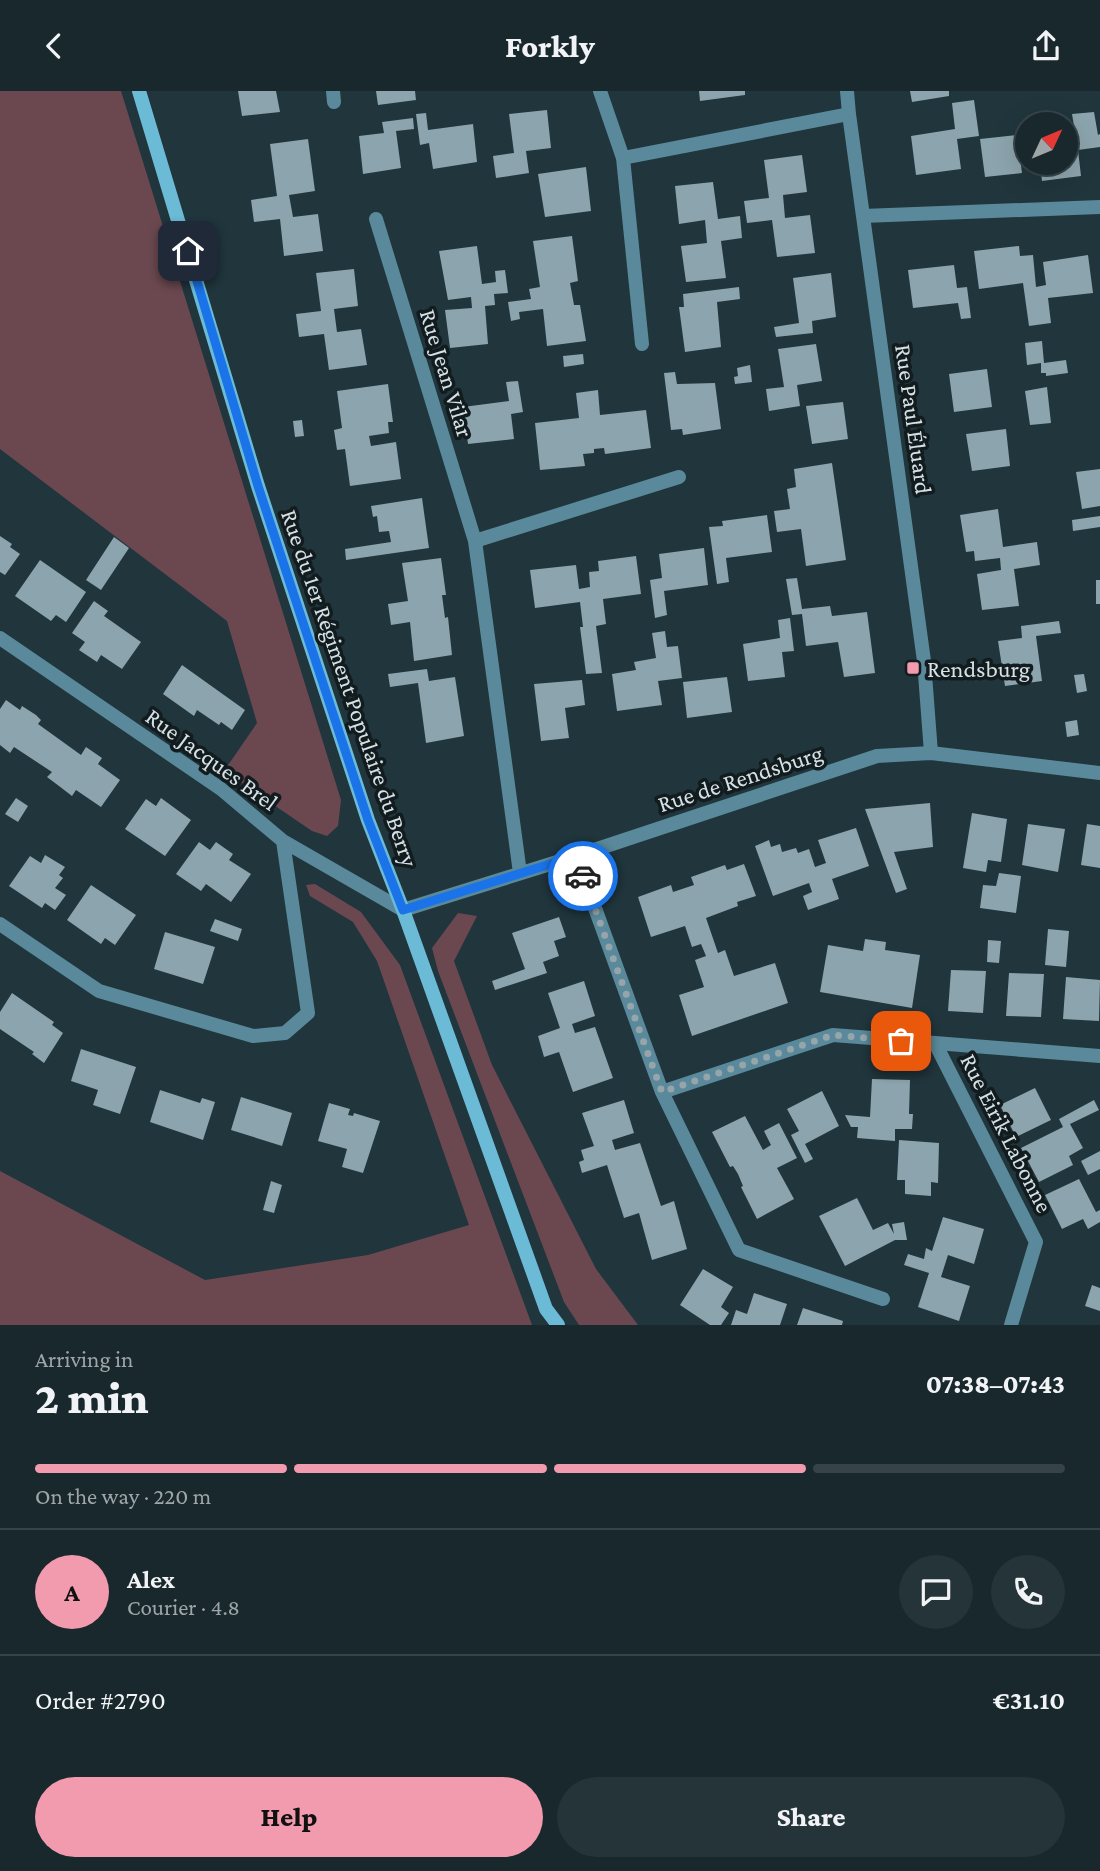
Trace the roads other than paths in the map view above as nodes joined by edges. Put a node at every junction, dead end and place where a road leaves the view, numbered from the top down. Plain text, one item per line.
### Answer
1 (600, 91) edge
2 (847, 91) edge
3 (140, 92) edge
4 (849, 114) junction
5 (623, 158) junction
6 (1100, 207) edge
7 (863, 216) junction
8 (376, 219) dead end
9 (642, 344) dead end
10 (679, 477) dead end
11 (475, 541) junction
12 (0, 638) edge
13 (931, 753) junction
14 (1100, 773) edge
15 (283, 841) junction
16 (576, 856) junction
17 (520, 873) junction
18 (403, 910) junction
19 (0, 924) edge
20 (935, 1043) junction
21 (1100, 1056) edge
22 (662, 1092) junction
23 (883, 1299) dead end
24 (558, 1325) edge
25 (1011, 1325) edge

1 - 5 street
2 - 4 street, Rue Paul Éluard
3 - 18 main road, Rue du 1er Régiment Populaire du Berry
4 - 5 street
4 - 7 street, Rue Paul Éluard
5 - 9 street
6 - 7 street
7 - 13 street, Rue Paul Éluard
8 - 11 street, Rue Jean Vilar
10 - 11 street
11 - 17 street, Rue Jean Vilar
12 - 15 street, Rue Jacques Brel
13 - 14 street, Rue de Rendsburg
13 - 16 street, Rue de Rendsburg
15 - 18 street, Rue Jacques Brel
15 - 19 street
16 - 17 street, Rue de Rendsburg
16 - 22 street
17 - 18 street, Rue de Rendsburg
18 - 24 main road, Rue du 1er Régiment Populaire du Berry
20 - 21 street
20 - 22 street
20 - 25 street, Rue Eirik Labonne
22 - 23 street

